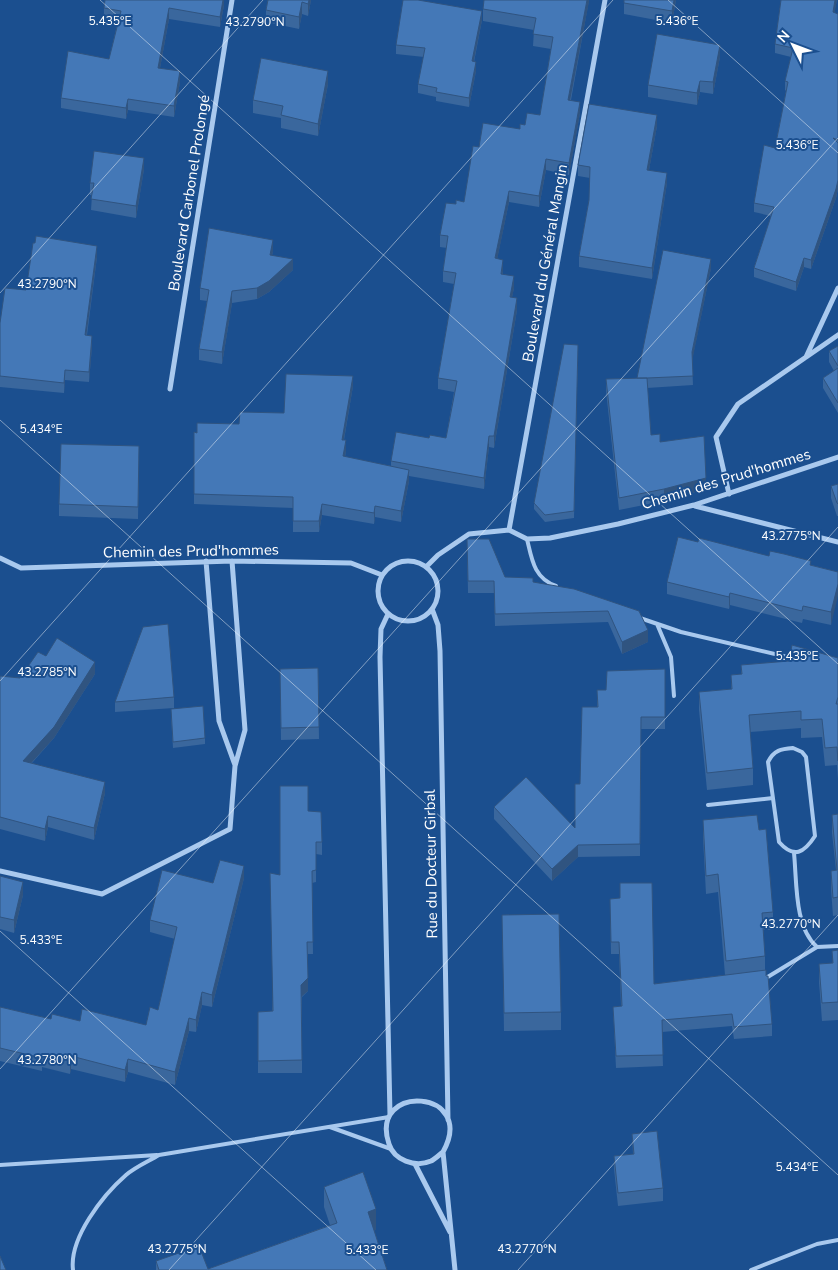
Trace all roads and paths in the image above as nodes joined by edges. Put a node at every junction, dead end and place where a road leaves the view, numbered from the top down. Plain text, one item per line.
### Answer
1 (232, 0) edge
2 (605, 0) edge
3 (838, 288) edge
4 (838, 335) edge
5 (806, 357) junction
6 (170, 389) dead end
7 (838, 458) edge
8 (729, 494) junction
9 (694, 505) junction
10 (509, 530) junction
11 (527, 539) junction
12 (838, 542) edge
13 (0, 558) edge
14 (232, 561) junction
15 (206, 562) junction
16 (426, 567) junction
17 (382, 576) junction
18 (560, 588) edge
19 (432, 609) junction
20 (388, 614) junction
21 (630, 614) edge
22 (657, 624) junction
23 (799, 660) edge
24 (674, 696) dead end
25 (235, 766) junction
26 (773, 798) junction
27 (708, 806) dead end
28 (794, 853) junction
29 (0, 871) edge
30 (838, 946) edge
31 (817, 947) junction
32 (758, 979) edge
33 (390, 1116) junction
34 (448, 1120) junction
35 (328, 1127) junction
36 (391, 1150) junction
37 (443, 1152) junction
38 (159, 1155) junction
39 (415, 1164) junction
40 (0, 1165) edge
41 (451, 1235) junction
42 (838, 1240) edge
43 (72, 1270) edge
44 (455, 1270) edge
45 (752, 1270) edge

1 - 6 street, Boulevard Carbonel Prolongé
2 - 10 street, Boulevard du Général Mangin
3 - 5 street
4 - 5 street
5 - 8 street
7 - 8 street, Chemin des Prud'hommes
8 - 9 street, Chemin des Prud'hommes
9 - 11 street, Chemin des Prud'hommes
9 - 12 street
10 - 11 street, Chemin des Prud'hommes
10 - 16 street
11 - 18 lane
13 - 15 street, Chemin des Prud'hommes
14 - 15 street, Chemin des Prud'hommes
14 - 17 street, Chemin des Prud'hommes
14 - 25 street
15 - 25 street
16 - 17 street
16 - 19 street, Rue du Docteur Girbal
17 - 20 street
19 - 20 street
19 - 34 street, Rue du Docteur Girbal
20 - 33 street
21 - 22 lane
22 - 23 lane
22 - 24 lane
25 - 29 street
26 - 27 lane
26 - 28 lane
26 - 28 lane
28 - 31 lane
30 - 31 lane
31 - 32 lane
33 - 34 street
33 - 35 lane
33 - 36 street
34 - 37 street, Rue du Docteur Girbal
35 - 36 lane
35 - 38 lane
36 - 39 street
37 - 39 street
37 - 41 street, Rue du Docteur Girbal
38 - 40 lane
38 - 43 lane
39 - 41 street, Rue du Docteur Girbal
41 - 44 street, Rue du Docteur Girbal
42 - 45 lane

